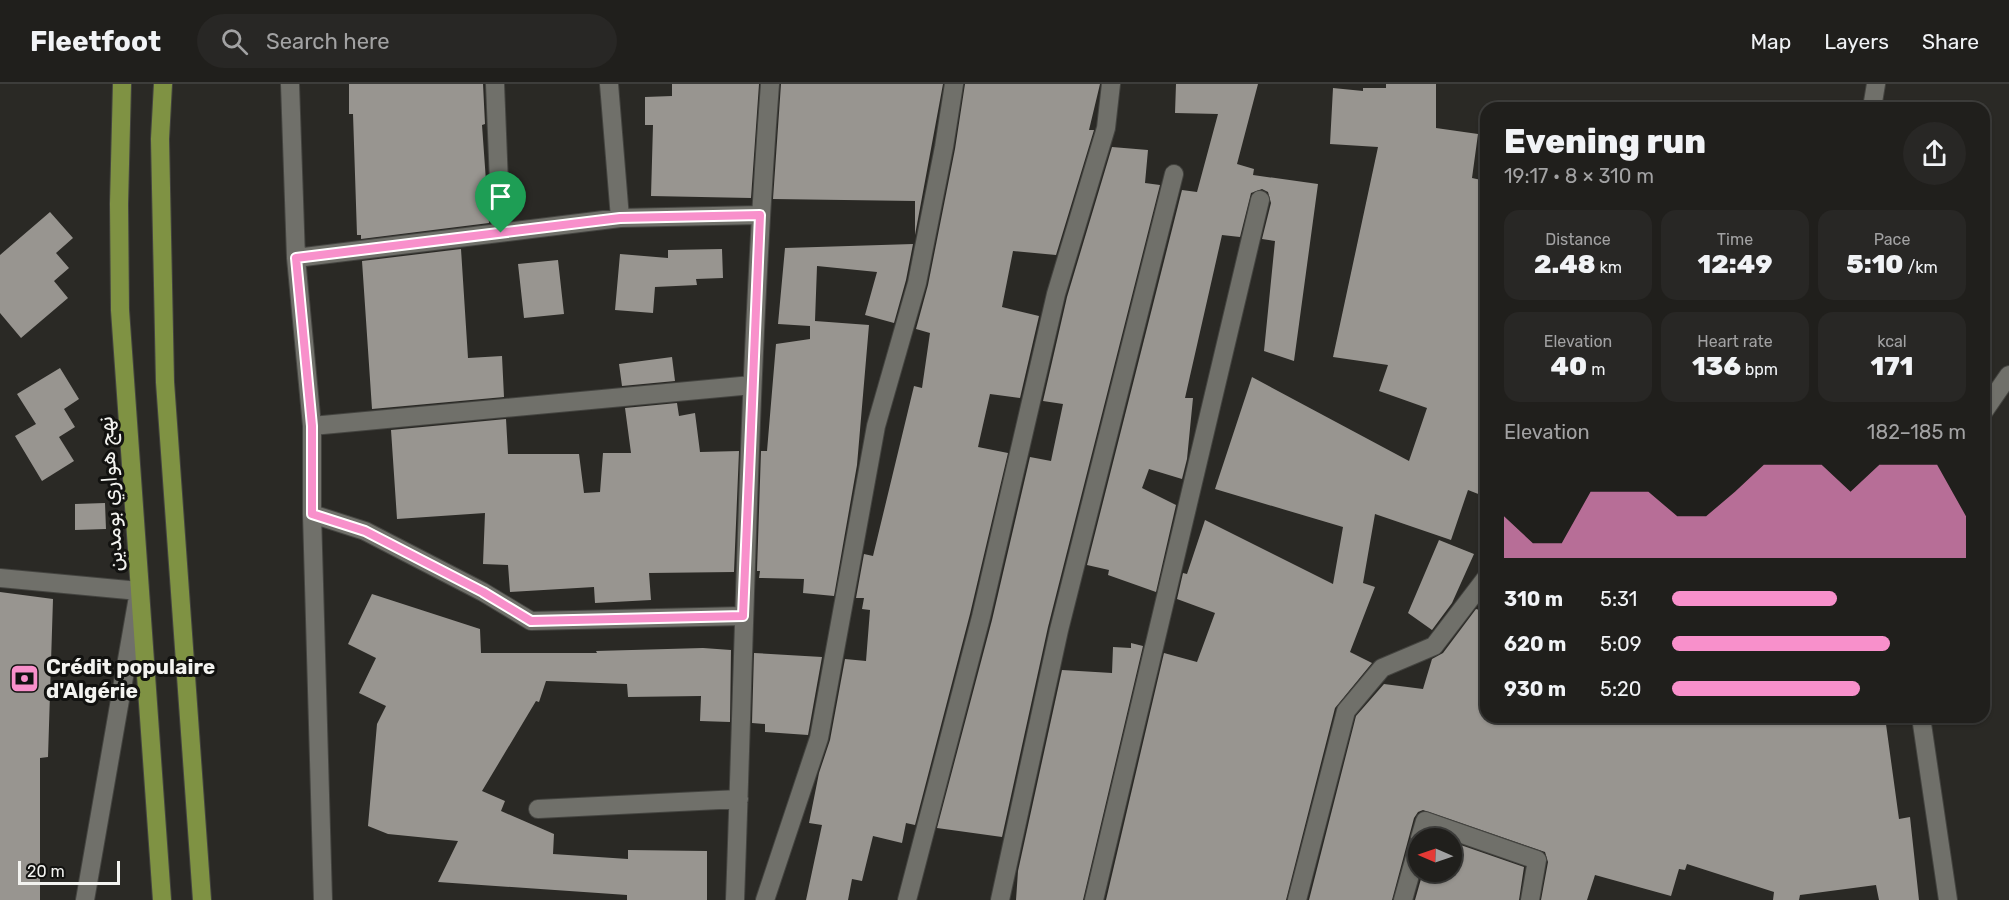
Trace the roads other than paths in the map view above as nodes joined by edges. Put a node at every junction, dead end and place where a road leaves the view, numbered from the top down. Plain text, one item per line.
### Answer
1 (122, 84) edge
2 (163, 84) edge
3 (291, 84) edge
4 (495, 84) edge
5 (609, 84) edge
6 (770, 84) edge
7 (954, 84) edge
8 (1111, 84) edge
9 (1876, 84) edge
10 (1873, 102) edge
11 (1173, 174) dead end
12 (1260, 200) dead end
13 (760, 215) junction
14 (620, 218) junction
15 (501, 233) junction
16 (296, 258) junction
17 (2009, 375) edge
18 (752, 385) junction
19 (1990, 402) edge
20 (312, 426) junction
21 (312, 514) junction
22 (0, 579) edge
23 (1480, 586) edge
24 (139, 591) junction
25 (743, 616) junction
26 (1922, 723) edge
27 (739, 800) junction
28 (538, 809) dead end
29 (1423, 828) edge
30 (1445, 828) edge
31 (1462, 834) edge
32 (1408, 882) edge
33 (85, 900) edge
34 (162, 900) edge
35 (202, 900) edge
36 (323, 900) edge
37 (735, 900) edge
38 (765, 900) edge
39 (908, 900) edge
40 (1000, 900) edge
41 (1094, 900) edge
42 (1297, 900) edge
43 (1403, 900) edge
44 (1530, 900) edge
45 (1947, 900) edge

1 - 24 main road, نهج هواري بومدين
2 - 35 main road
3 - 16 street
4 - 15 street
5 - 14 street
6 - 13 street
7 - 38 street
8 - 39 street
9 - 10 street
11 - 40 street
12 - 41 street
13 - 14 street
13 - 18 street
14 - 15 street
15 - 16 street
16 - 20 street
17 - 19 street
18 - 20 street
18 - 25 street
20 - 21 street
21 - 25 street
21 - 36 street
22 - 24 street
23 - 42 street
24 - 33 street
24 - 34 main road, نهج هواري بومدين
25 - 27 street
26 - 45 street
27 - 28 street
27 - 37 street
29 - 30 street
31 - 44 street
32 - 43 street

